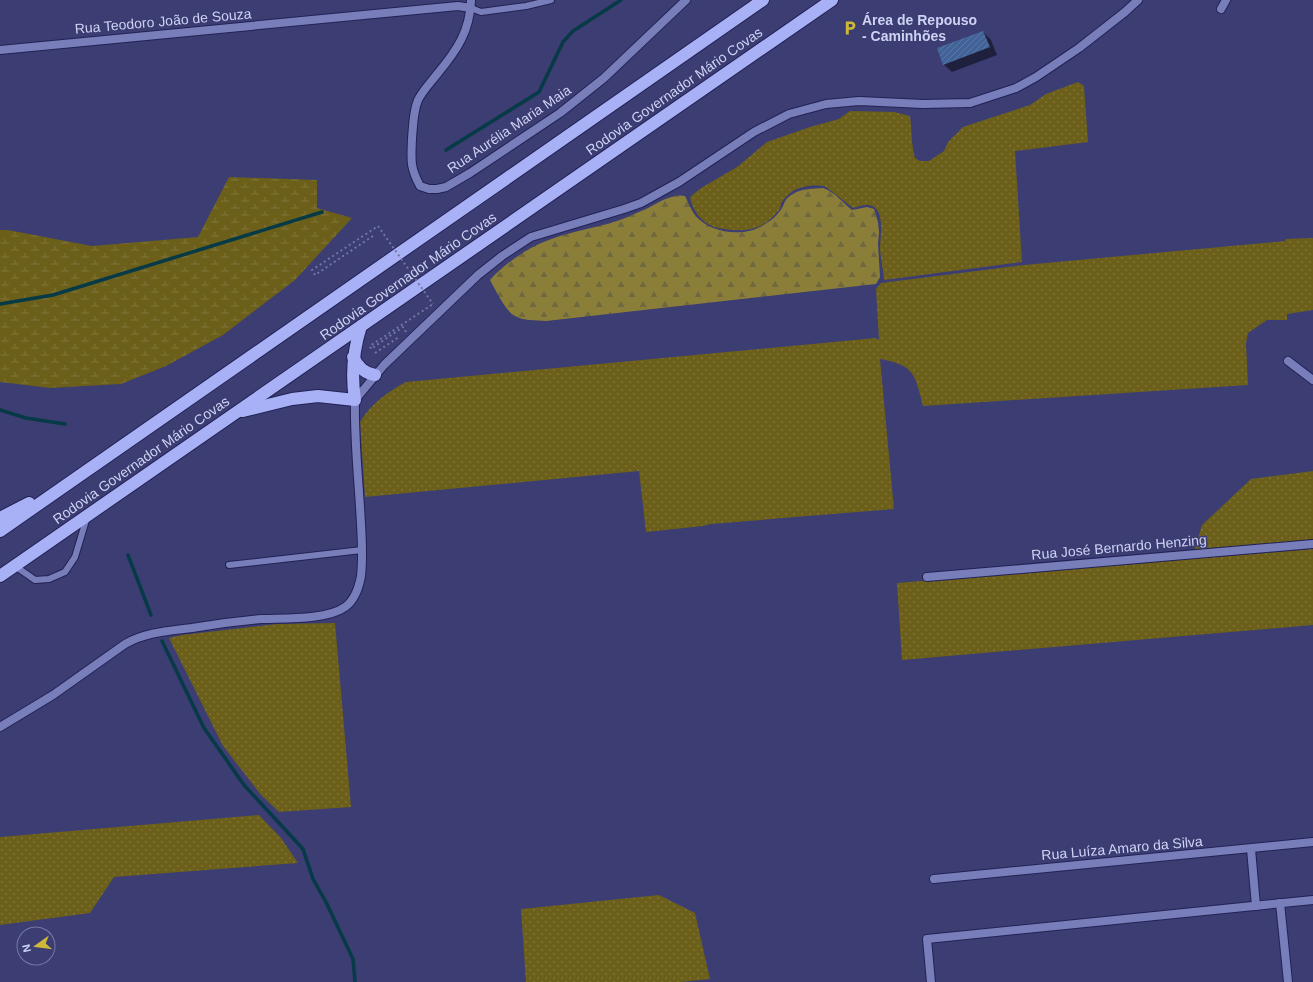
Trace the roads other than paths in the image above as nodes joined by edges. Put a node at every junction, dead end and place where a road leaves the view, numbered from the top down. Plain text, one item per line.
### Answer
1 (551, 0) edge
2 (686, 0) edge
3 (763, 0) edge
4 (832, 0) edge
5 (1138, 0) edge
6 (1226, 0) edge
7 (471, 4) edge
8 (1221, 9) dead end
9 (0, 50) edge
10 (361, 326) junction
11 (353, 357) junction
12 (1288, 361) dead end
13 (375, 375) junction
14 (1313, 380) edge
15 (355, 400) junction
16 (238, 412) junction
17 (66, 485) junction
18 (87, 516) junction
19 (0, 518) edge
20 (0, 531) edge
21 (1313, 544) edge
22 (362, 550) junction
23 (15, 566) junction
24 (229, 566) dead end
25 (0, 576) edge
26 (927, 577) dead end
27 (0, 727) edge
28 (1313, 842) edge
29 (1251, 849) junction
30 (934, 879) dead end
31 (1313, 900) edge
32 (1280, 903) junction
33 (1256, 906) junction
34 (931, 982) edge
35 (1288, 982) edge

1 - 7 lane
2 - 7 street, Rua Aurélia Maria Maia
3 - 17 highway, Rodovia Governador Mário Covas
4 - 10 highway, Rodovia Governador Mário Covas
5 - 13 street
6 - 8 street
7 - 9 street, Rua Teodoro João de Souza
10 - 11 highway
10 - 16 highway, Rodovia Governador Mário Covas
11 - 13 highway
11 - 15 highway
12 - 14 street
13 - 15 street
15 - 16 highway
15 - 22 street
16 - 18 highway, Rodovia Governador Mário Covas
17 - 19 highway
17 - 20 highway, Rodovia Governador Mário Covas
18 - 23 highway, Rodovia Governador Mário Covas
18 - 23 lane
21 - 26 street, Rua José Bernardo Henzing
22 - 24 lane
22 - 27 street
23 - 25 highway, Rodovia Governador Mário Covas
28 - 29 street, Rua Luíza Amaro da Silva
29 - 30 street, Rua Luíza Amaro da Silva
29 - 33 street
31 - 32 street
32 - 33 street
32 - 35 street
33 - 34 street

